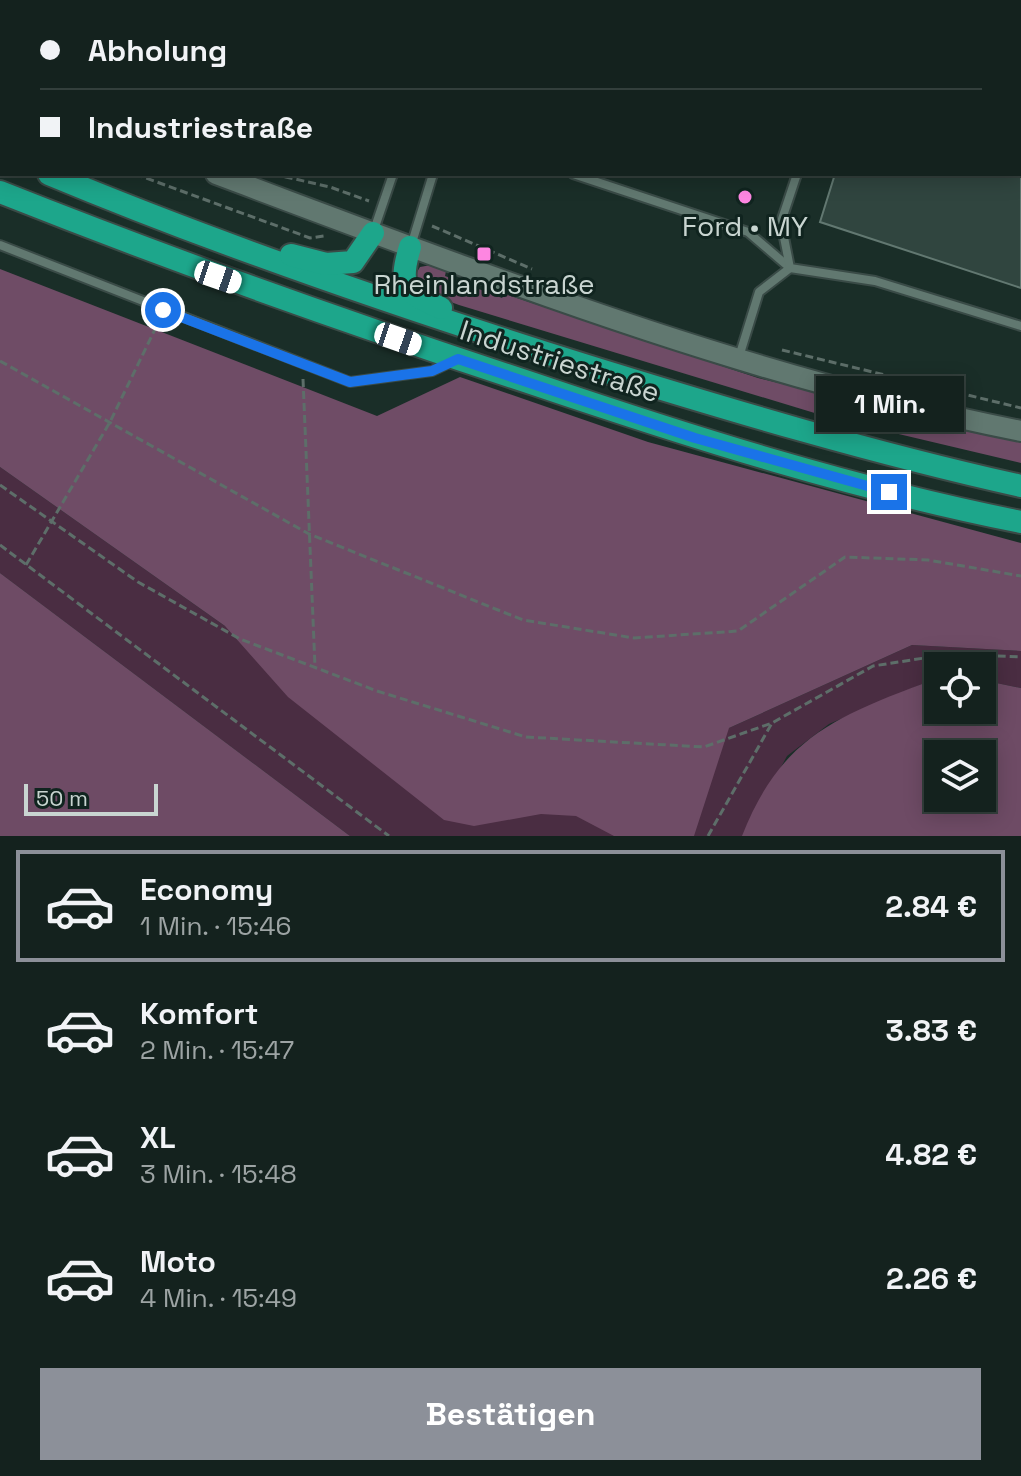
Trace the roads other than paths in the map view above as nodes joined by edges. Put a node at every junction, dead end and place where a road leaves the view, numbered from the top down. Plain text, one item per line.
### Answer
1 (54, 176) edge
2 (221, 176) edge
3 (392, 176) edge
4 (432, 176) edge
5 (579, 176) edge
6 (796, 176) edge
7 (0, 192) edge
8 (163, 222) junction
9 (373, 233) junction
10 (0, 245) edge
11 (410, 247) junction
12 (790, 268) junction
13 (1021, 326) edge
14 (545, 353) junction
15 (458, 359) junction
16 (738, 361) junction
17 (1021, 431) edge
18 (1021, 486) edge
19 (1021, 522) edge

1 - 8 highway, Industriestraße
2 - 9 street
3 - 9 lane
4 - 11 lane
5 - 12 lane
6 - 12 lane
7 - 15 highway, Industriestraße
8 - 9 highway
8 - 14 highway, Industriestraße
9 - 11 street
10 - 15 lane
11 - 14 highway
11 - 16 street
12 - 13 lane
12 - 16 lane
14 - 18 highway, Industriestraße
15 - 19 highway, Industriestraße
16 - 17 street

